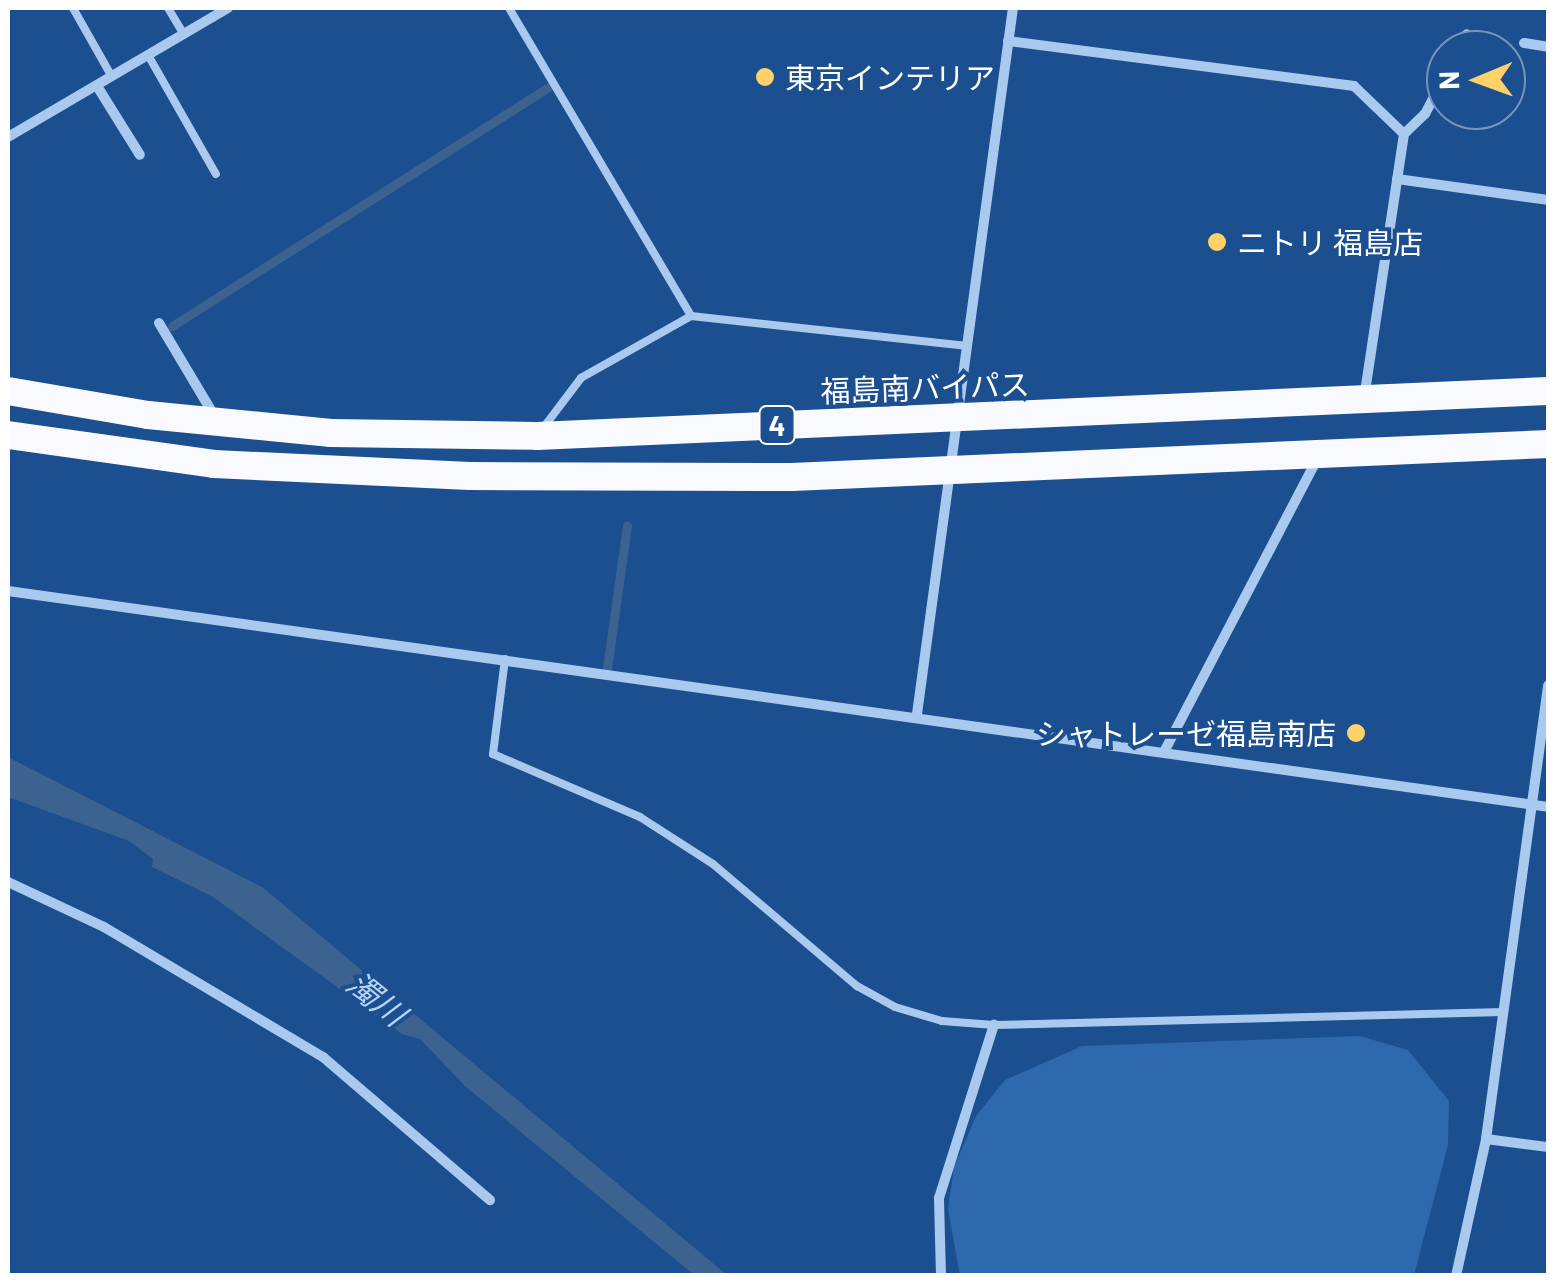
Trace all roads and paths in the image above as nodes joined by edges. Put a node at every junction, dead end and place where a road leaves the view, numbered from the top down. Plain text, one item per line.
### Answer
1 (73, 8) edge
2 (168, 8) edge
3 (228, 8) edge
4 (508, 8) edge
5 (1013, 8) edge
6 (184, 35) junction
7 (1008, 41) junction
8 (148, 55) junction
9 (112, 76) junction
10 (97, 86) junction
11 (1426, 112) edge
12 (1404, 134) junction
13 (8, 136) edge
14 (140, 154) dead end
15 (216, 174) dead end
16 (1398, 179) junction
17 (1548, 200) edge
18 (690, 316) junction
19 (159, 323) dead end
20 (965, 346) junction
21 (8, 391) edge
22 (1548, 391) edge
23 (1364, 400) junction
24 (954, 419) junction
25 (218, 423) junction
26 (8, 435) edge
27 (537, 436) junction
28 (1548, 444) edge
29 (1320, 453) junction
30 (948, 471) junction
31 (8, 591) edge
32 (505, 658) junction
33 (1548, 685) edge
34 (917, 714) junction
35 (1165, 750) junction
36 (1531, 804) junction
37 (1548, 807) edge
38 (8, 882) edge
39 (1503, 1012) junction
40 (994, 1024) junction
41 (1486, 1139) junction
42 (1548, 1147) edge
43 (490, 1200) dead end
44 (941, 1276) edge
45 (1456, 1276) edge

1 - 9 lane
2 - 6 lane
3 - 6 street
4 - 18 lane
5 - 7 street
6 - 8 street
7 - 12 street
7 - 20 street
8 - 9 street
8 - 15 lane
9 - 10 street
10 - 13 street
10 - 14 street
11 - 12 street
12 - 16 street
16 - 17 street
16 - 23 street
18 - 20 lane
18 - 27 lane
19 - 25 street
20 - 24 street
21 - 25 highway, 福島南バイパス / 4
22 - 23 highway, 福島南バイパス / 4
23 - 24 highway, 福島南バイパス / 4
24 - 27 highway, 福島南バイパス / 4
24 - 30 street
25 - 27 highway, 福島南バイパス / 4
26 - 30 highway, 4
28 - 29 highway, 4
29 - 30 highway, 4
29 - 35 street
30 - 34 street
31 - 32 street
32 - 34 street
32 - 40 lane
33 - 36 street
34 - 35 street
35 - 36 street
36 - 37 street
36 - 39 street
38 - 43 street
39 - 40 lane
39 - 41 street
40 - 44 street
41 - 42 street
41 - 45 street

